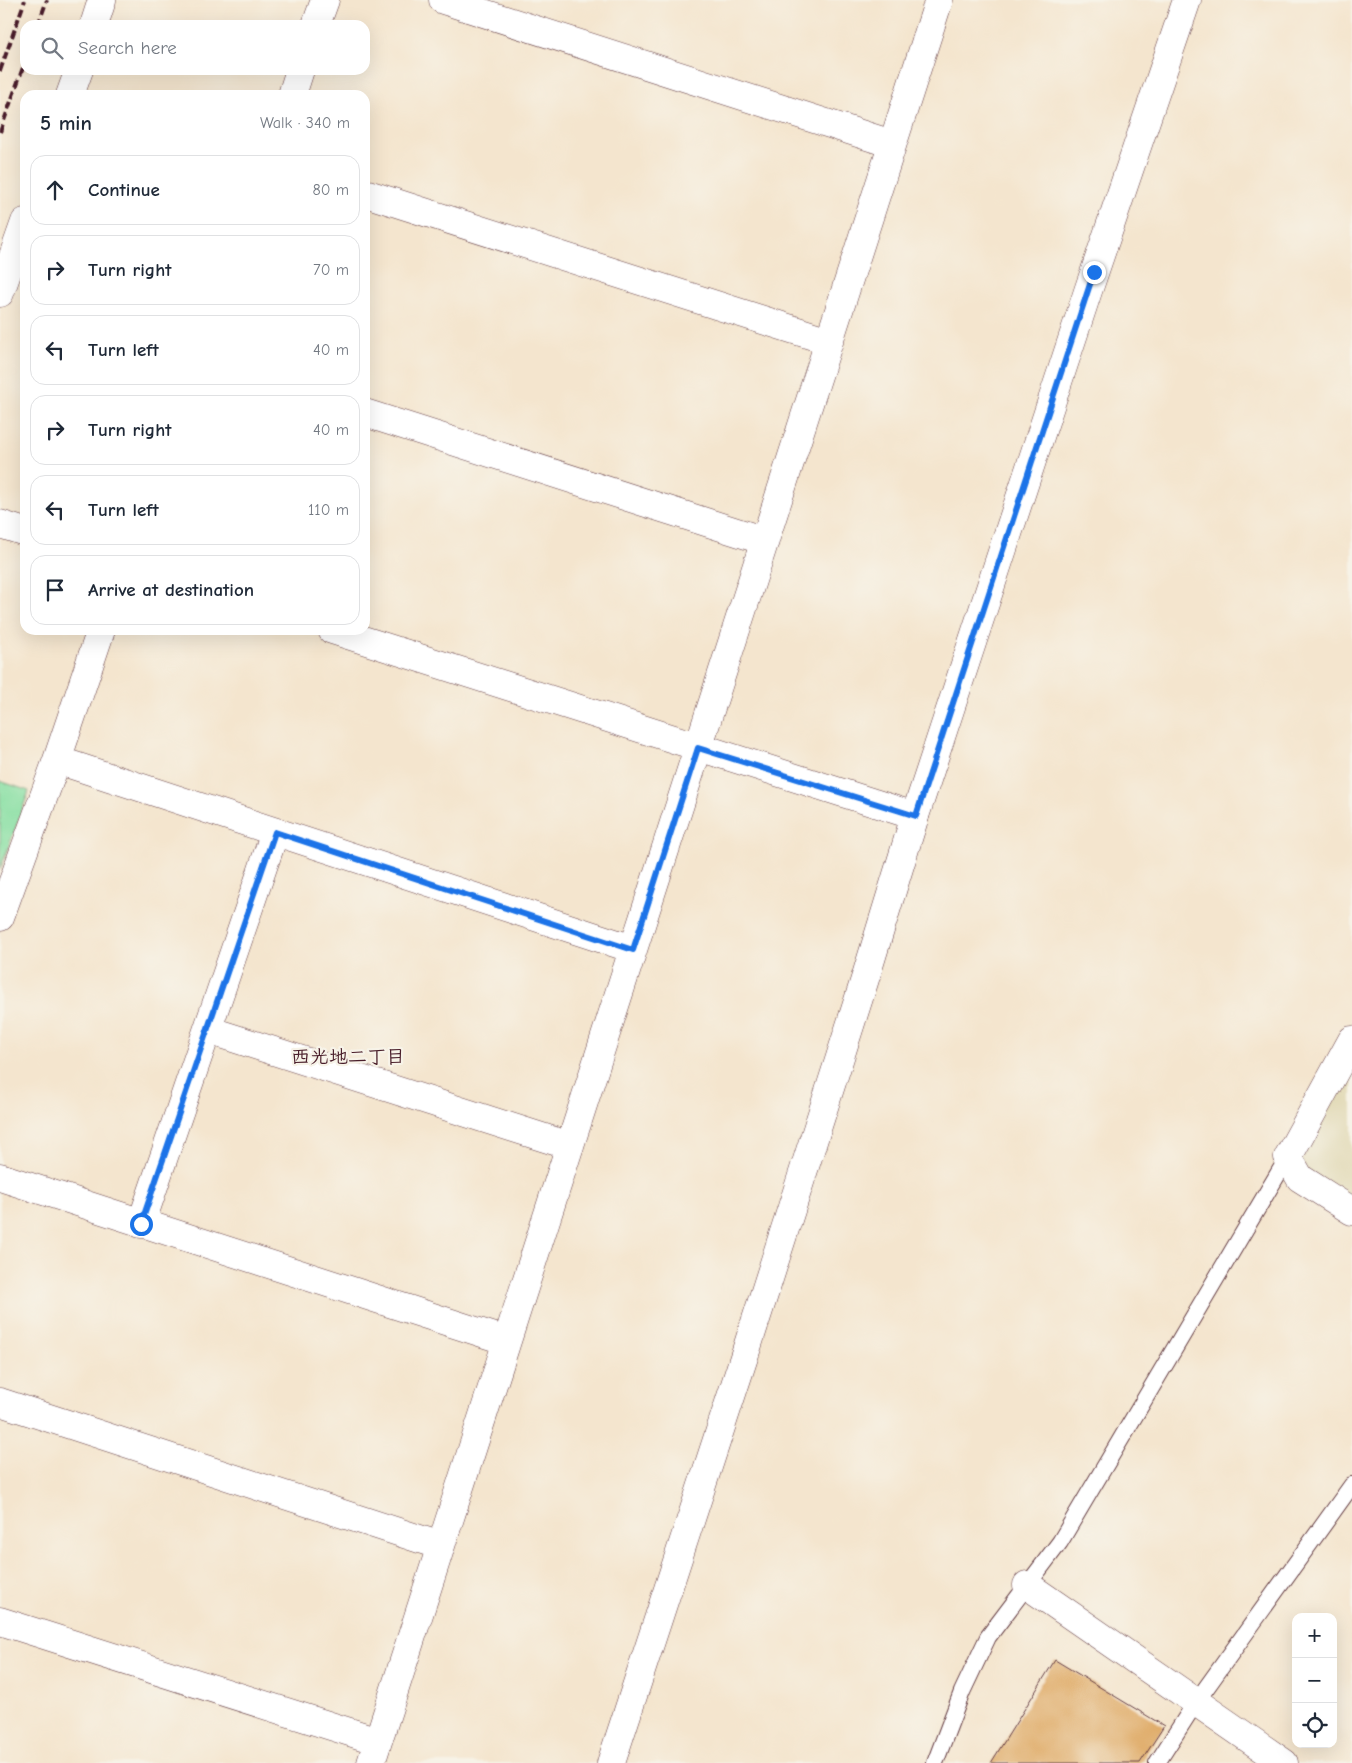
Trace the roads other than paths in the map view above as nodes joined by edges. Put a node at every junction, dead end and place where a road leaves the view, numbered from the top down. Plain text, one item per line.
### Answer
1 (102, 0) edge
2 (325, 0) edge
3 (443, 0) edge
4 (939, 0) edge
5 (1187, 0) edge
6 (96, 20) edge
7 (318, 20) edge
8 (77, 75) edge
9 (298, 75) edge
10 (72, 90) edge
11 (294, 90) edge
12 (892, 144) junction
13 (370, 195) edge
14 (20, 236) edge
15 (0, 293) edge
16 (829, 341) junction
17 (370, 415) edge
18 (0, 524) edge
19 (20, 530) edge
20 (765, 540) junction
21 (99, 635) edge
22 (348, 635) edge
23 (698, 748) junction
24 (57, 760) junction
25 (916, 816) junction
26 (275, 832) junction
27 (0, 917) edge
28 (633, 950) junction
29 (208, 1030) junction
30 (1352, 1040) edge
31 (570, 1146) junction
32 (1288, 1157) junction
33 (0, 1177) edge
34 (1352, 1211) edge
35 (141, 1224) junction
36 (507, 1341) junction
37 (0, 1402) edge
38 (1352, 1485) edge
39 (441, 1546) junction
40 (1027, 1585) junction
41 (0, 1621) edge
42 (1196, 1702) junction
43 (374, 1752) edge
44 (611, 1763) edge
45 (934, 1763) edge
46 (1157, 1763) edge
47 (1284, 1763) edge

1 - 6 street
2 - 7 street
3 - 12 street
4 - 12 street
5 - 25 street
8 - 10 street
9 - 11 street
12 - 16 street
13 - 16 street
14 - 15 street
16 - 20 street
17 - 20 street
18 - 19 street
20 - 23 street
21 - 24 street
22 - 23 street
23 - 25 street
23 - 28 street
24 - 26 street
24 - 27 street
25 - 44 street
26 - 28 street
26 - 29 street
28 - 31 street
29 - 31 street
29 - 35 street
30 - 32 street
31 - 36 street
32 - 34 street
32 - 40 lane
33 - 35 street
35 - 36 street
36 - 39 street
37 - 39 street
38 - 42 lane
39 - 43 street
40 - 42 street
40 - 45 lane
41 - 43 street
42 - 46 lane
42 - 47 street

